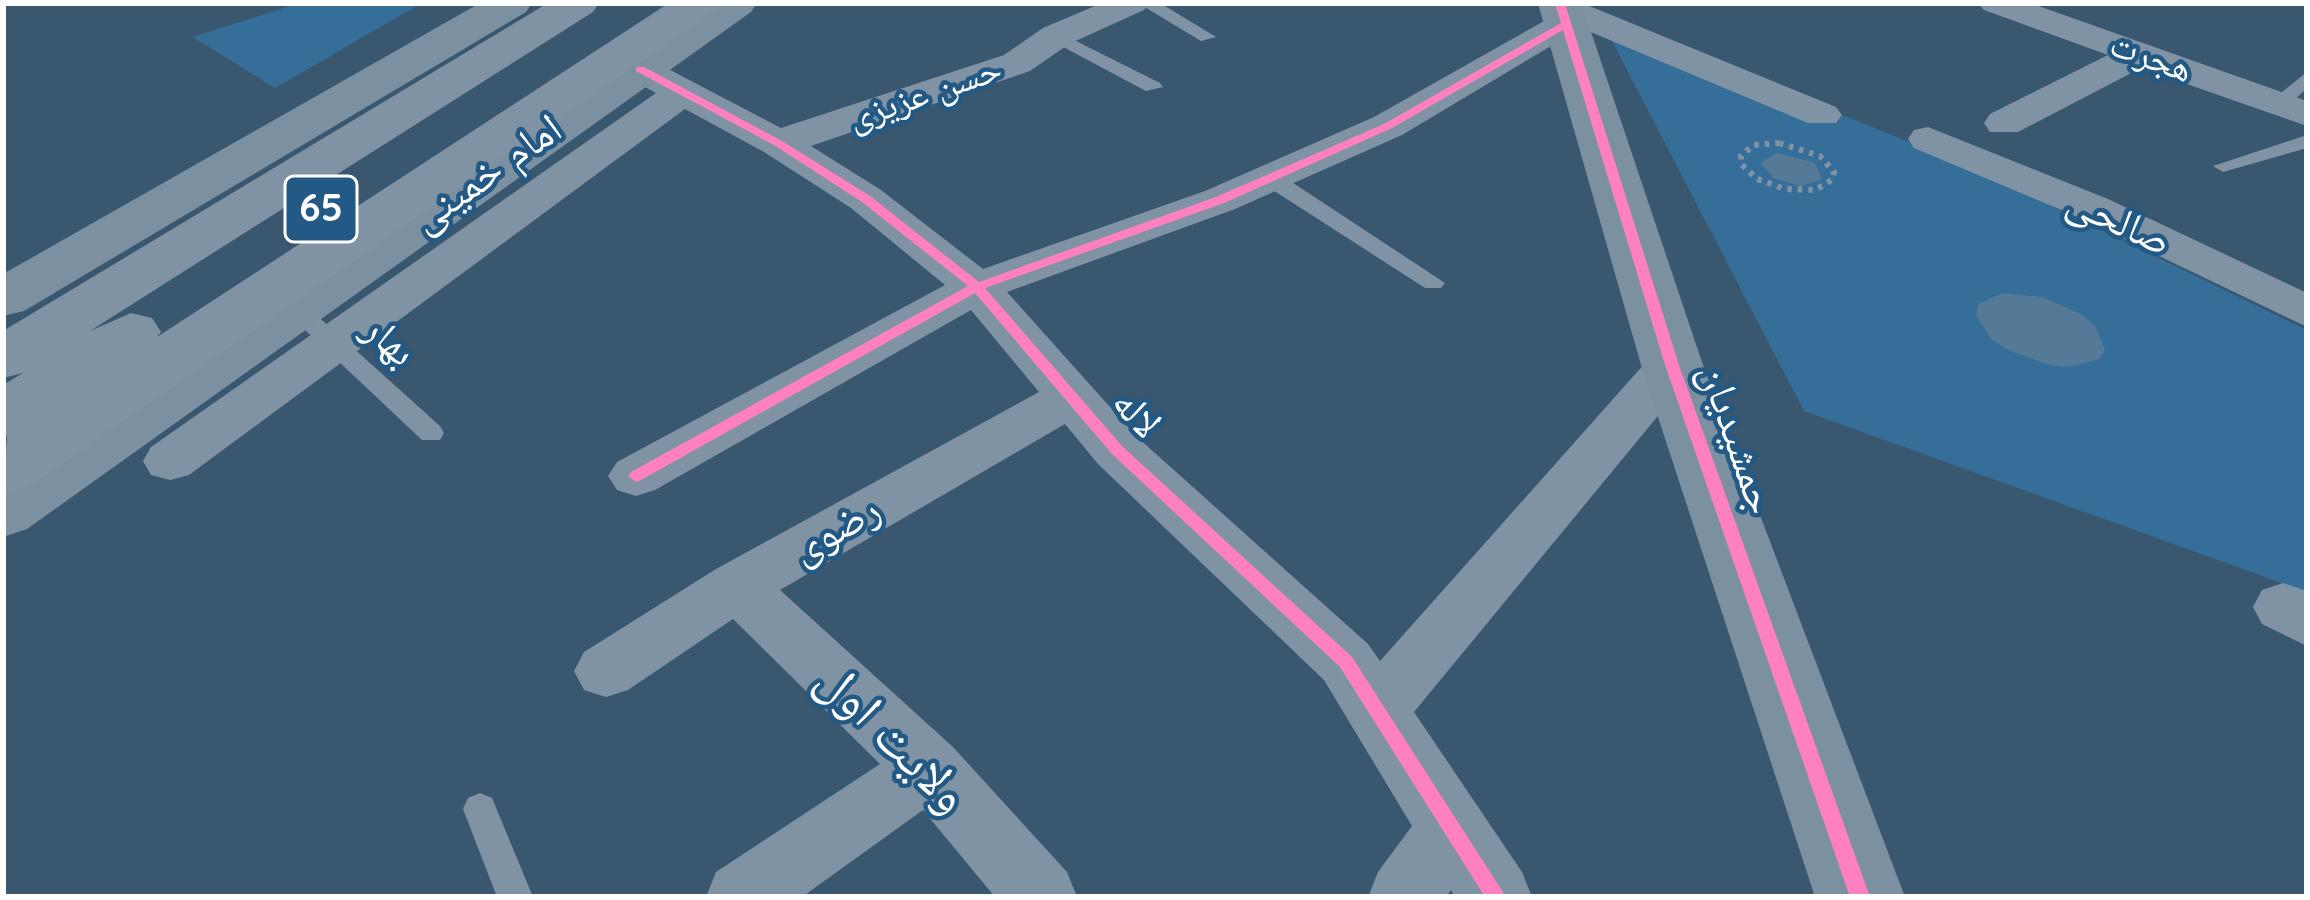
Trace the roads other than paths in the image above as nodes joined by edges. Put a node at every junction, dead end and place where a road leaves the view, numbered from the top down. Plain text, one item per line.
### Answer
1 (511, 3) edge
2 (536, 3) edge
3 (578, 3) edge
4 (640, 3) edge
5 (698, 3) edge
6 (736, 3) edge
7 (1132, 3) edge
8 (1148, 3) edge
9 (1996, 3) edge
10 (2079, 3) edge
11 (1564, 12) edge
12 (2056, 12) edge
13 (1056, 36) junction
14 (1207, 38) dead end
15 (2154, 44) junction
16 (2307, 78) edge
17 (661, 81) junction
18 (1153, 87) dead end
19 (2293, 109) edge
20 (1822, 115) dead end
21 (2004, 123) dead end
22 (1928, 139) dead end
23 (2307, 141) edge
24 (778, 143) junction
25 (2223, 166) dead end
26 (1270, 178) junction
27 (1433, 283) dead end
28 (977, 287) junction
29 (3, 298) edge
30 (2307, 312) edge
31 (3, 323) edge
32 (313, 325) junction
33 (3, 358) edge
34 (1672, 365) junction
35 (1071, 397) junction
36 (3, 415) edge
37 (431, 433) dead end
38 (170, 461) dead end
39 (3, 471) edge
40 (636, 476) dead end
41 (3, 512) edge
42 (737, 586) junction
43 (606, 671) dead end
44 (1377, 709) junction
45 (929, 768) junction
46 (480, 809) dead end
47 (1450, 830) junction
48 (514, 897) edge
49 (742, 897) edge
50 (1041, 897) edge
51 (1405, 897) edge
52 (1496, 897) edge
53 (1860, 897) edge

1 - 29 main road
2 - 31 highway
3 - 33 highway, 65
4 - 36 highway, 65
5 - 39 highway
6 - 17 main road, امام خمینی
7 - 13 street, حسن عزیزی
8 - 14 lane
9 - 12 street, هجرت
10 - 15 street
11 - 20 street
11 - 26 street
11 - 34 main road, جمشیدیان
12 - 15 street, هجرت
13 - 18 lane
13 - 24 street, حسن عزیزی
15 - 19 street, هجرت
15 - 21 street
16 - 19 lane
17 - 24 street, لاله
17 - 32 main road, امام خمینی
22 - 30 street, صالحی
23 - 25 lane
24 - 28 street, لاله
26 - 27 lane
26 - 28 street
28 - 35 street, لاله
28 - 40 street
32 - 37 lane, بهار
32 - 38 street
32 - 41 main road, امام خمینی
34 - 44 street
34 - 53 main road, جمشیدیان
35 - 42 street, رضوی
35 - 44 street, لاله
42 - 43 street, رضوی
42 - 45 street, ولایت اول
44 - 47 street, لاله
45 - 49 street
45 - 50 street, ولایت اول
46 - 48 lane
47 - 51 street
47 - 52 street, لاله

